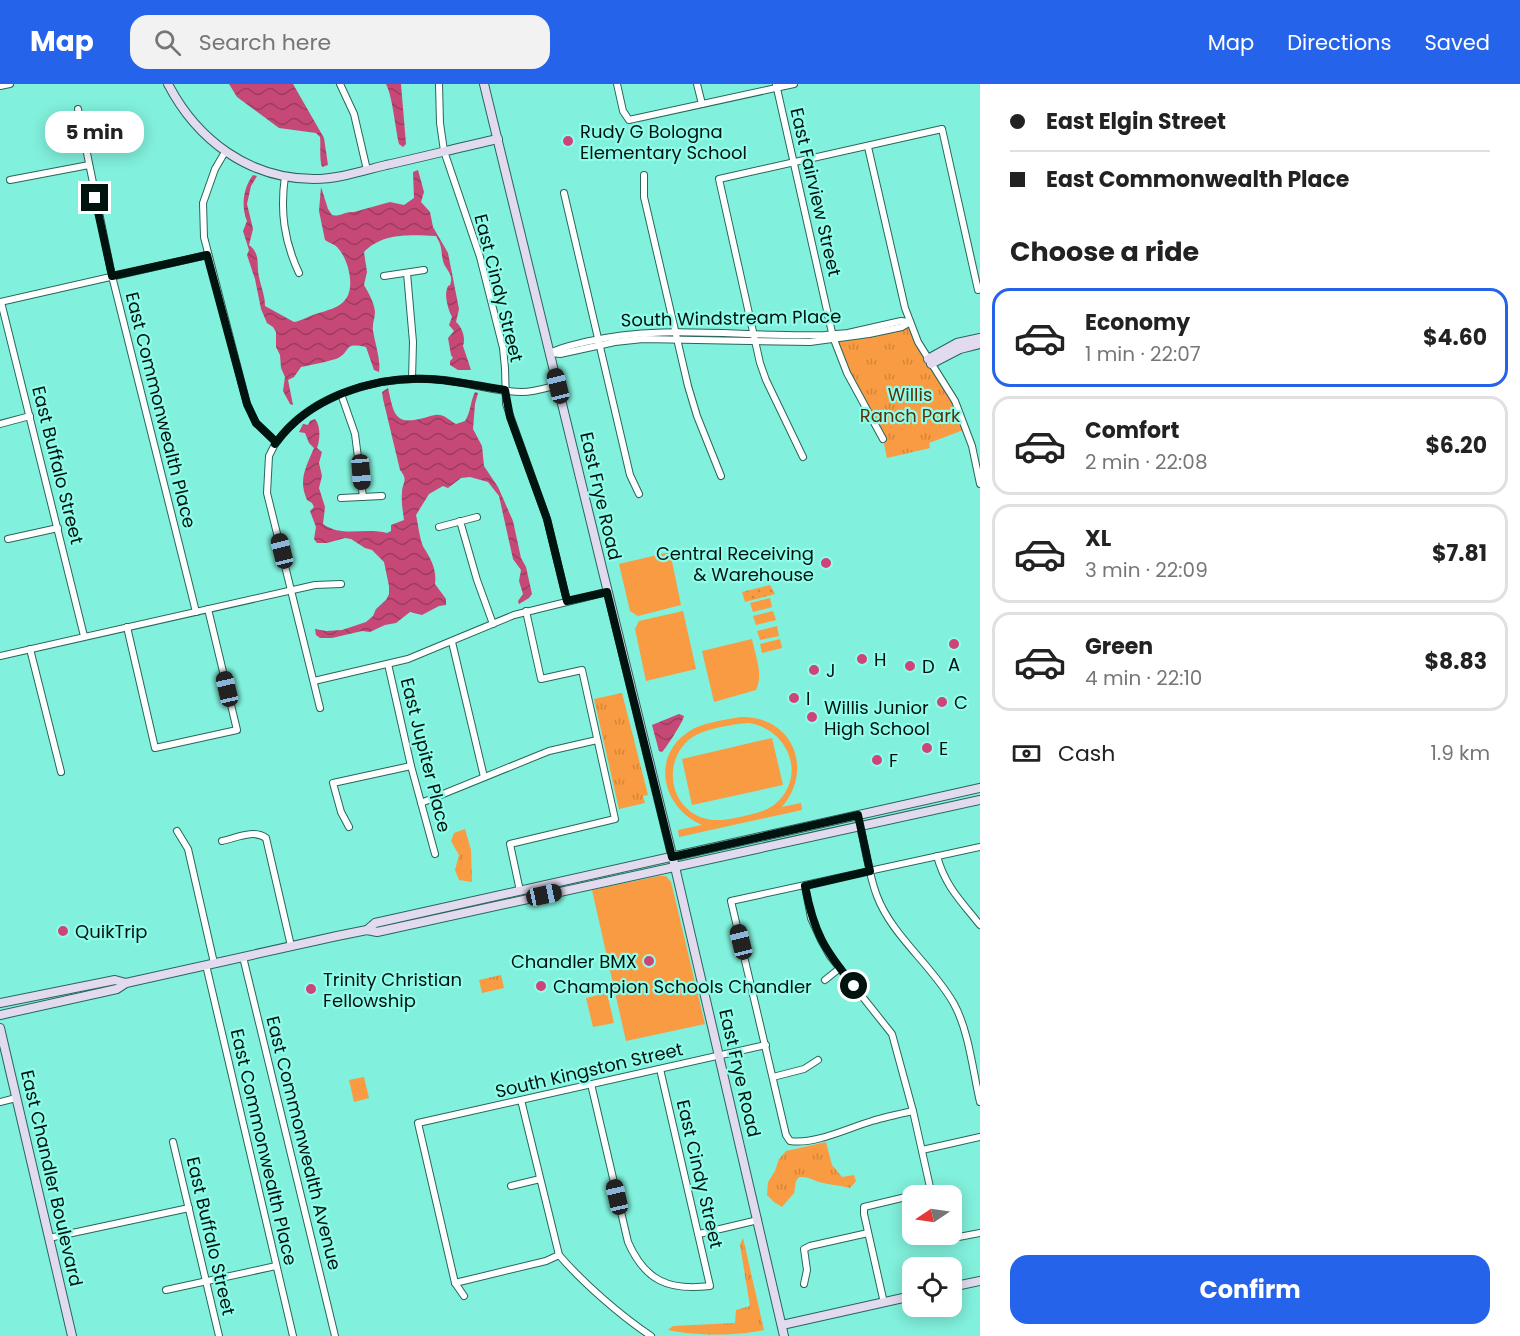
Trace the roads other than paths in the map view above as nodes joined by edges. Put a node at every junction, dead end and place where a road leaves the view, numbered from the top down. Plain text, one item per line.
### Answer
1 (10, 84) edge
2 (168, 84) edge
3 (340, 84) edge
4 (439, 84) edge
5 (484, 84) edge
6 (616, 84) edge
7 (697, 84) edge
8 (794, 84) edge
9 (0, 86) edge
10 (776, 86) edge
11 (702, 104) junction
12 (78, 109) dead end
13 (498, 139) junction
14 (868, 147) junction
15 (225, 152) junction
16 (444, 152) junction
17 (794, 162) junction
18 (89, 165) junction
19 (367, 170) junction
20 (644, 175) dead end
21 (285, 176) junction
22 (10, 180) dead end
23 (564, 194) dead end
24 (207, 255) junction
25 (424, 270) dead end
26 (299, 273) dead end
27 (407, 273) junction
28 (112, 276) junction
29 (384, 276) dead end
30 (979, 289) edge
31 (1, 302) edge
32 (910, 322) junction
33 (676, 336) junction
34 (755, 338) junction
35 (833, 338) junction
36 (980, 338) edge
37 (599, 342) junction
38 (980, 344) edge
39 (550, 353) junction
40 (930, 362) junction
41 (412, 379) junction
42 (558, 386) junction
43 (505, 390) junction
44 (341, 394) junction
45 (30, 416) junction
46 (0, 424) edge
47 (883, 439) dead end
48 (275, 444) junction
49 (803, 457) dead end
50 (721, 476) dead end
51 (980, 484) edge
52 (639, 494) dead end
53 (382, 496) dead end
54 (363, 497) junction
55 (341, 498) dead end
56 (477, 517) dead end
57 (460, 522) junction
58 (439, 527) dead end
59 (58, 528) junction
60 (8, 539) dead end
61 (341, 584) dead end
62 (292, 590) junction
63 (607, 592) junction
64 (567, 601) junction
65 (208, 609) junction
66 (526, 611) junction
67 (196, 612) junction
68 (493, 624) junction
69 (127, 627) junction
70 (84, 636) junction
71 (452, 642) junction
72 (30, 648) junction
73 (0, 656) edge
74 (388, 664) junction
75 (314, 681) junction
76 (320, 708) dead end
77 (597, 740) junction
78 (411, 766) junction
79 (61, 772) dead end
80 (484, 777) junction
81 (980, 788) edge
82 (980, 800) edge
83 (421, 803) junction
84 (858, 815) junction
85 (349, 827) dead end
86 (861, 827) junction
87 (177, 831) dead end
88 (222, 842) dead end
89 (980, 847) edge
90 (435, 854) dead end
91 (937, 856) junction
92 (672, 857) junction
93 (675, 867) junction
94 (870, 871) junction
95 (805, 886) junction
96 (521, 895) junction
97 (980, 925) edge
98 (291, 946) junction
99 (243, 957) junction
100 (210, 964) junction
101 (840, 968) junction
102 (825, 980) dead end
103 (126, 983) junction
104 (0, 1003) edge
105 (0, 1015) edge
106 (0, 1028) edge
107 (766, 1045) junction
108 (719, 1056) junction
109 (818, 1060) dead end
110 (660, 1069) junction
111 (773, 1077) junction
112 (591, 1084) junction
113 (16, 1098) junction
114 (521, 1100) junction
115 (0, 1102) edge
116 (980, 1102) edge
117 (913, 1111) junction
118 (980, 1137) edge
119 (173, 1142) dead end
120 (922, 1150) junction
121 (540, 1179) junction
122 (929, 1185) edge
123 (511, 1186) dead end
124 (902, 1199) edge
125 (189, 1208) junction
126 (758, 1220) junction
127 (868, 1233) junction
128 (980, 1233) edge
129 (699, 1234) junction
130 (962, 1235) edge
131 (49, 1238) junction
132 (559, 1255) junction
133 (276, 1266) junction
134 (206, 1281) junction
135 (980, 1281) edge
136 (455, 1283) junction
137 (804, 1284) dead end
138 (962, 1285) edge
139 (166, 1290) dead end
140 (464, 1296) dead end
141 (902, 1298) edge
142 (884, 1302) junction
143 (782, 1325) junction
144 (72, 1336) edge
145 (219, 1336) edge
146 (293, 1336) edge
147 (335, 1336) edge
148 (651, 1336) edge
149 (784, 1336) edge

1 - 9 street
2 - 15 street
3 - 19 street
4 - 16 street, East Cindy Street
5 - 13 street, East Frye Road
6 - 11 street
7 - 11 street
8 - 10 street
10 - 11 street
10 - 17 street, East Fairview Street
12 - 18 street, East Commonwealth Place
13 - 16 street
13 - 39 street, East Frye Road
14 - 17 street
14 - 30 street
14 - 32 street
15 - 21 street
15 - 24 street
16 - 19 street
16 - 43 street, East Cindy Street
17 - 34 street
17 - 35 street, East Fairview Street
18 - 22 street
18 - 28 street, East Commonwealth Place
19 - 21 street
20 - 33 street
21 - 26 street
23 - 37 street
24 - 28 street
24 - 48 street
25 - 27 street
27 - 29 street
27 - 41 street
28 - 31 street
28 - 67 street, East Commonwealth Place
31 - 45 street, East Buffalo Street
32 - 35 street, South Windstream Place
32 - 40 street
33 - 34 street, South Windstream Place
33 - 37 street, South Windstream Place
33 - 50 street
34 - 35 street, South Windstream Place
34 - 49 street
35 - 47 street, East Fairview Street
36 - 40 street
37 - 39 street, South Windstream Place
37 - 52 street
38 - 40 street
39 - 42 street, East Frye Road
40 - 51 street
41 - 43 street
41 - 44 street
42 - 43 street
42 - 63 street, East Frye Road
43 - 64 street, East Cindy Street
44 - 48 street
44 - 54 street
45 - 46 street
45 - 59 street, East Buffalo Street
48 - 62 street
53 - 54 street
54 - 55 street
56 - 57 street
57 - 58 street
57 - 68 street
59 - 60 street
59 - 70 street, East Buffalo Street
61 - 62 street
62 - 65 street
62 - 75 street
63 - 64 street
63 - 92 street, East Frye Road
64 - 66 street
65 - 67 street
65 - 69 street
66 - 68 street
66 - 77 street
67 - 69 street
68 - 71 street
69 - 70 street
70 - 72 street
71 - 74 street
71 - 80 street
72 - 73 street
72 - 79 street
74 - 75 street
74 - 78 street, East Jupiter Place
75 - 76 street
77 - 80 street
77 - 96 street
78 - 83 street, East Jupiter Place
78 - 85 street
80 - 83 street
81 - 84 street
82 - 86 street
83 - 90 street, East Jupiter Place
84 - 86 street
84 - 92 street
86 - 93 street
86 - 94 street
87 - 100 street, East Commonwealth Place
88 - 98 street
89 - 91 street
91 - 94 street
91 - 97 street
92 - 93 street, East Frye Road
92 - 96 street
93 - 96 street
93 - 108 street, East Frye Road
94 - 95 street
94 - 116 street
95 - 101 street
95 - 107 street
96 - 98 street
98 - 99 street
99 - 100 street
99 - 147 street, East Commonwealth Avenue
100 - 103 street
100 - 133 street, East Commonwealth Place
101 - 102 street
101 - 117 street
103 - 104 street
103 - 105 street
106 - 113 street, East Chandler Boulevard
107 - 108 street, South Kingston Street
107 - 111 street
108 - 110 street, South Kingston Street
108 - 126 street, East Frye Road
109 - 111 street
110 - 112 street, South Kingston Street
110 - 129 street, East Cindy Street
111 - 117 street
112 - 114 street, South Kingston Street
112 - 129 street, East Cindy Street
113 - 115 street
113 - 131 street, East Chandler Boulevard
114 - 121 street
114 - 136 street, South Kingston Street
117 - 120 street
118 - 120 street
119 - 125 street, East Buffalo Street
120 - 122 street
121 - 123 street
121 - 132 street
124 - 127 street
125 - 131 street
125 - 134 street, East Buffalo Street
126 - 129 street
126 - 143 street, East Frye Road
127 - 137 street
127 - 142 street
128 - 130 street
131 - 144 street, East Chandler Boulevard
132 - 136 street
132 - 148 street
133 - 134 street
133 - 146 street, East Commonwealth Place
134 - 139 street
134 - 145 street, East Buffalo Street
135 - 138 street
136 - 140 street
141 - 142 street
142 - 143 street
143 - 149 street, East Frye Road

